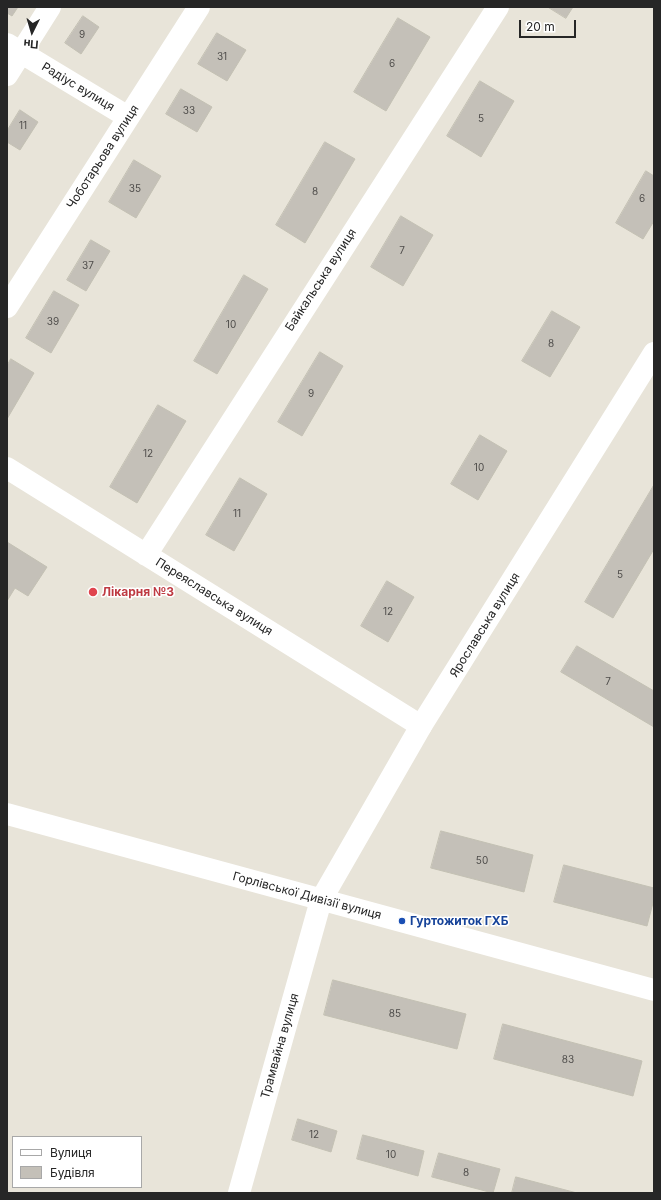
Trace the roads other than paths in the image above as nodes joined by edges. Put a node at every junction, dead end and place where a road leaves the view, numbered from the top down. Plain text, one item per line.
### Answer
1 (50, 7) edge
2 (199, 7) edge
3 (498, 7) edge
4 (14, 48) edge
5 (7, 75) edge
6 (128, 117) junction
7 (7, 307) edge
8 (654, 353) edge
9 (7, 468) edge
10 (146, 554) junction
11 (421, 726) junction
12 (7, 814) edge
13 (321, 900) junction
14 (654, 990) edge
15 (239, 1193) edge

1 - 4 street
2 - 6 street, Чоботарьова вулиця
3 - 10 street, Байкальська вулиця
4 - 5 street
4 - 6 street, Радіус вулиця
6 - 7 street, Чоботарьова вулиця
8 - 11 street, Ярославська вулиця
9 - 10 street, Переяславська вулиця
10 - 11 street, Переяславська вулиця
11 - 13 street, Ярославська вулиця
12 - 13 street, Горлівської Дивізії вулиця
13 - 14 street, Горлівської Дивізії вулиця
13 - 15 street, Трамвайна вулиця

